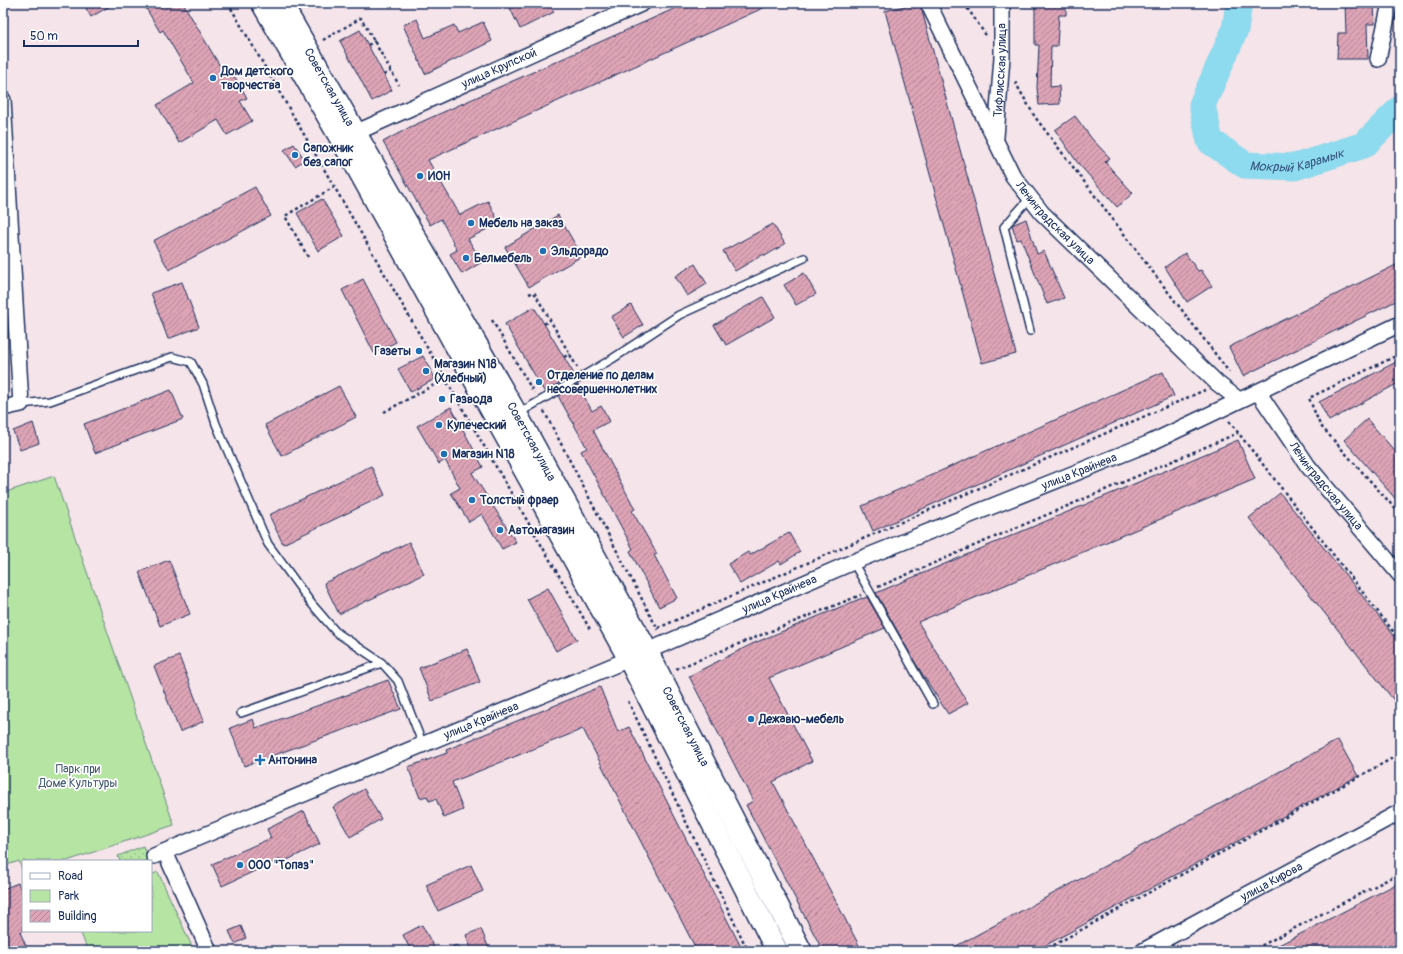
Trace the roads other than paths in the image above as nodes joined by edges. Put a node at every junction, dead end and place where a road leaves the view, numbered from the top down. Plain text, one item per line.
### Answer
1 (262, 3) edge
2 (281, 3) edge
3 (643, 3) edge
4 (928, 3) edge
5 (1002, 3) edge
6 (1393, 5) edge
7 (1378, 59) dead end
8 (3, 100) edge
9 (356, 132) junction
10 (996, 138) junction
11 (1030, 198) junction
12 (804, 258) dead end
13 (1400, 324) edge
14 (1030, 331) dead end
15 (1261, 397) junction
16 (1239, 400) junction
17 (21, 404) junction
18 (3, 408) edge
19 (517, 414) junction
20 (853, 562) junction
21 (1400, 575) edge
22 (646, 651) junction
23 (382, 663) junction
24 (933, 704) dead end
25 (241, 713) dead end
26 (423, 745) junction
27 (1400, 812) edge
28 (209, 951) edge
29 (777, 951) edge
30 (801, 951) edge
31 (1143, 951) edge

1 - 22 street, Советская улица
2 - 9 street, Советская улица
3 - 9 street, улица Крупской
4 - 10 street, Ленинградская улица
5 - 10 street, Тифлисская улица
6 - 7 street
8 - 17 street
9 - 19 street, Советская улица
10 - 11 street, Ленинградская улица
11 - 14 lane
11 - 16 street, Ленинградская улица
12 - 19 lane
13 - 15 street, улица Крайнева
15 - 16 street, улица Крайнева
15 - 21 street, Ленинградская улица
16 - 20 street, улица Крайнева
17 - 18 street
17 - 23 lane
19 - 22 street, Советская улица
20 - 22 street, улица Крайнева
20 - 24 lane
22 - 26 street, улица Крайнева
22 - 29 street, Советская улица
22 - 30 street, Советская улица
23 - 25 lane
23 - 26 lane
26 - 28 street, улица Крайнева
27 - 31 street, улица Кирова

